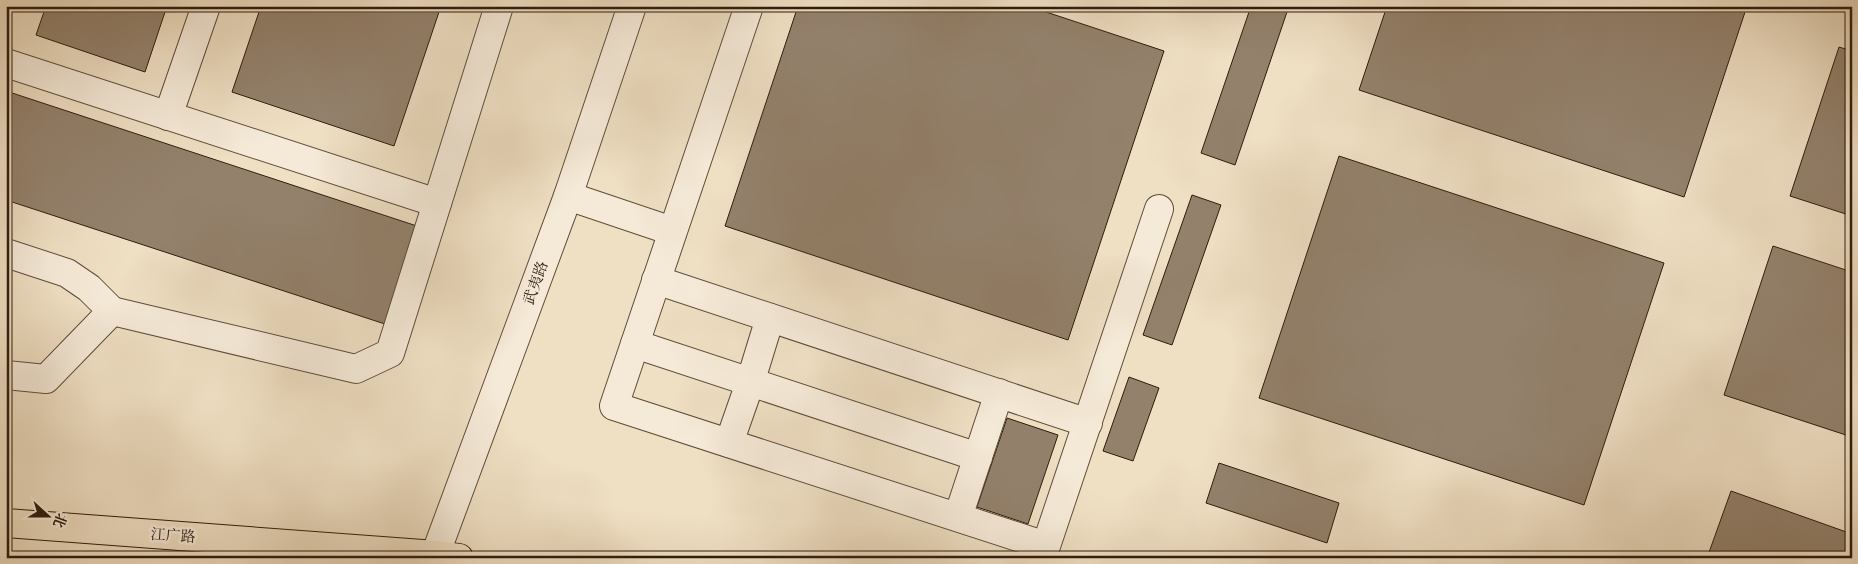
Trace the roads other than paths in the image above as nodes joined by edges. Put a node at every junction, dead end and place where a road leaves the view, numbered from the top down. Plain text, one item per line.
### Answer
1 (206, 6) edge
2 (499, 6) edge
3 (632, 6) edge
4 (749, 6) edge
5 (6, 63) edge
6 (168, 116) junction
7 (568, 196) junction
8 (437, 203) junction
9 (1159, 210) dead end
10 (672, 231) junction
11 (6, 252) edge
12 (656, 280) junction
13 (112, 311) junction
14 (770, 318) junction
15 (634, 344) junction
16 (6, 375) edge
17 (750, 383) junction
18 (999, 393) junction
19 (1088, 423) junction
20 (729, 443) junction
21 (978, 457) junction
22 (958, 517) junction
23 (6, 524) edge
24 (443, 557) edge

1 - 6 street
2 - 8 street
3 - 7 street, 武夷路
4 - 10 street
5 - 6 street
6 - 8 street
7 - 10 street
7 - 24 street, 武夷路
8 - 13 street
9 - 19 street
10 - 12 street
11 - 13 street
12 - 14 street
12 - 15 street
13 - 16 street
14 - 17 street
14 - 18 street
15 - 17 street
15 - 20 street
17 - 20 street
17 - 21 street
18 - 19 street
18 - 21 street
19 - 22 street
20 - 22 street
21 - 22 street
23 - 24 main road, 江广路

